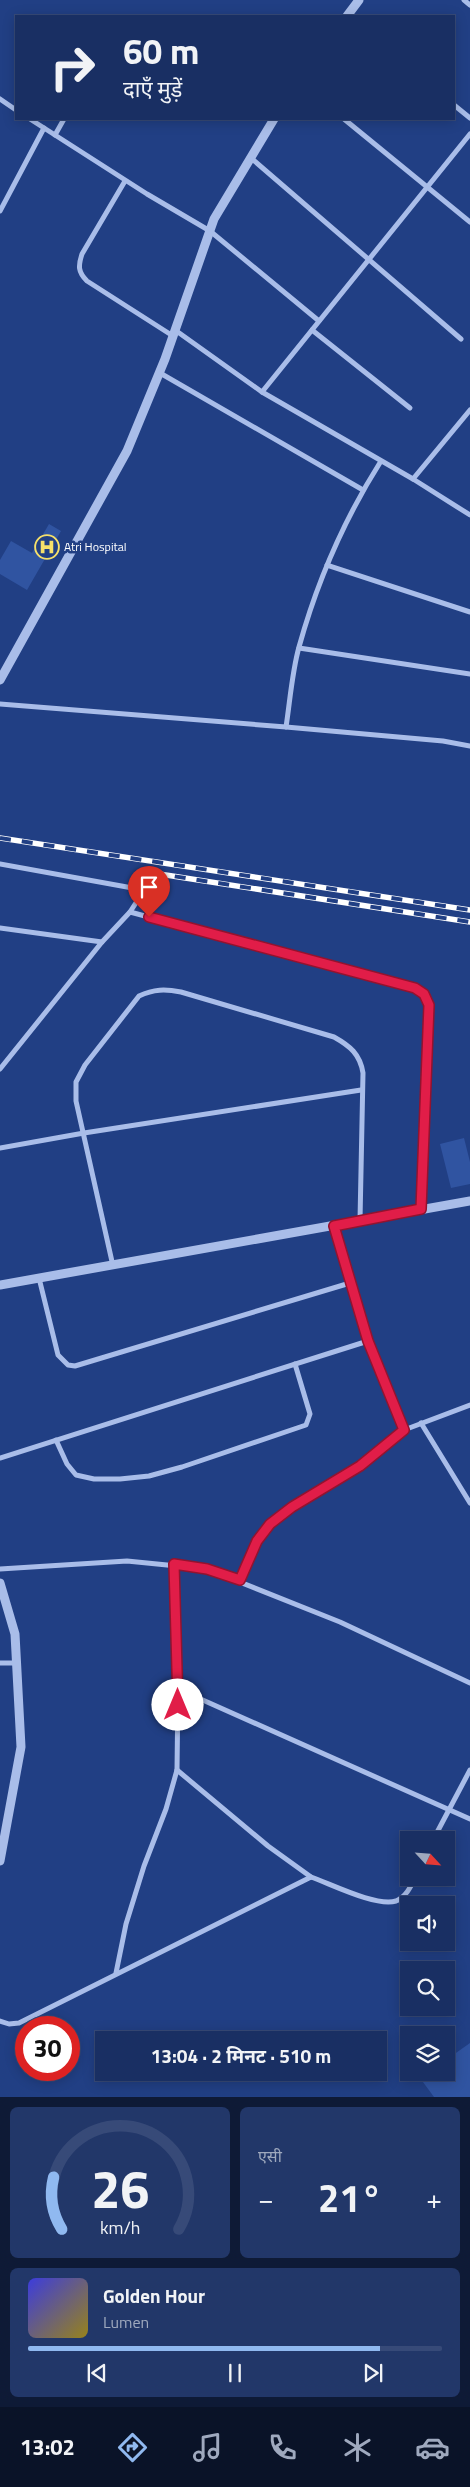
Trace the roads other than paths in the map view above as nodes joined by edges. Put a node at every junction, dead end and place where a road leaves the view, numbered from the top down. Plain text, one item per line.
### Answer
1 (359, 0) edge
2 (464, 0) edge
3 (470, 5) edge
4 (348, 15) edge
5 (0, 99) edge
6 (455, 105) edge
7 (15, 109) edge
8 (470, 118) edge
9 (32, 120) edge
10 (63, 120) edge
11 (273, 120) edge
12 (345, 120) edge
13 (44, 128) junction
14 (470, 134) edge
15 (55, 135) junction
16 (251, 158) junction
17 (125, 181) junction
18 (427, 187) junction
19 (0, 211) edge
20 (470, 222) edge
21 (210, 231) junction
22 (369, 260) junction
23 (319, 321) junction
24 (312, 330) junction
25 (174, 333) junction
26 (461, 339) dead end
27 (160, 373) junction
28 (262, 392) junction
29 (410, 408) dead end
30 (470, 410) edge
31 (381, 461) junction
32 (413, 479) junction
33 (363, 490) junction
34 (470, 515) edge
35 (327, 565) junction
36 (470, 612) edge
37 (299, 648) junction
38 (470, 674) edge
39 (0, 680) edge
40 (0, 704) edge
41 (286, 727) junction
42 (470, 746) edge
43 (0, 864) edge
44 (130, 912) junction
45 (0, 928) edge
46 (102, 942) junction
47 (0, 1069) edge
48 (361, 1090) junction
49 (84, 1133) junction
50 (0, 1148) edge
51 (470, 1201) edge
52 (421, 1209) junction
53 (360, 1220) junction
54 (334, 1226) junction
55 (113, 1266) junction
56 (39, 1278) junction
57 (350, 1283) junction
58 (0, 1285) edge
59 (368, 1341) junction
60 (295, 1364) junction
61 (470, 1404) edge
62 (421, 1423) junction
63 (404, 1430) junction
64 (56, 1440) junction
65 (0, 1458) edge
66 (470, 1503) edge
67 (174, 1564) junction
68 (0, 1569) edge
69 (240, 1580) junction
70 (0, 1583) edge
71 (0, 1663) edge
72 (16, 1663) junction
73 (470, 1683) edge
74 (178, 1689) junction
75 (177, 1770) junction
76 (470, 1770) edge
77 (449, 1809) junction
78 (470, 1819) edge
79 (438, 1831) edge
80 (0, 1861) edge
81 (311, 1877) junction
82 (411, 1886) edge
83 (116, 1973) junction
84 (0, 2021) edge

1 - 4 street
2 - 3 street
5 - 7 street
6 - 8 street
9 - 13 street
10 - 15 street
11 - 16 street
12 - 18 street
13 - 15 street
13 - 19 street
14 - 18 street
15 - 17 street
16 - 21 street
16 - 22 street
17 - 21 street
17 - 25 street
18 - 20 street
18 - 22 street
21 - 23 street
21 - 25 street
22 - 23 street
22 - 26 street
23 - 24 street
24 - 28 street
24 - 29 street
25 - 27 street
25 - 28 street
27 - 33 street
27 - 39 street
28 - 31 street
30 - 32 street
31 - 32 street
31 - 33 street
32 - 34 street
33 - 35 street
35 - 36 street
35 - 37 street
37 - 38 street
37 - 41 street
40 - 41 street
41 - 42 street
43 - 44 street
44 - 46 street
44 - 52 street
45 - 46 street
46 - 47 street
48 - 49 street
48 - 49 street
48 - 53 street
49 - 50 street
49 - 55 street
51 - 52 street
52 - 53 street
53 - 54 street
54 - 55 street
54 - 57 street
55 - 56 street
56 - 57 street
56 - 58 street
57 - 59 street
59 - 60 street
59 - 63 street
60 - 64 street
60 - 64 street
61 - 62 street
62 - 63 street
62 - 66 street
63 - 69 street
64 - 65 street
67 - 68 street
67 - 69 street
67 - 74 street
69 - 73 street
70 - 72 street
71 - 72 street
72 - 80 street
74 - 75 street
74 - 77 street
75 - 81 street
75 - 83 street
76 - 77 street
77 - 78 street
77 - 79 street
81 - 82 street
81 - 83 street
83 - 84 street

